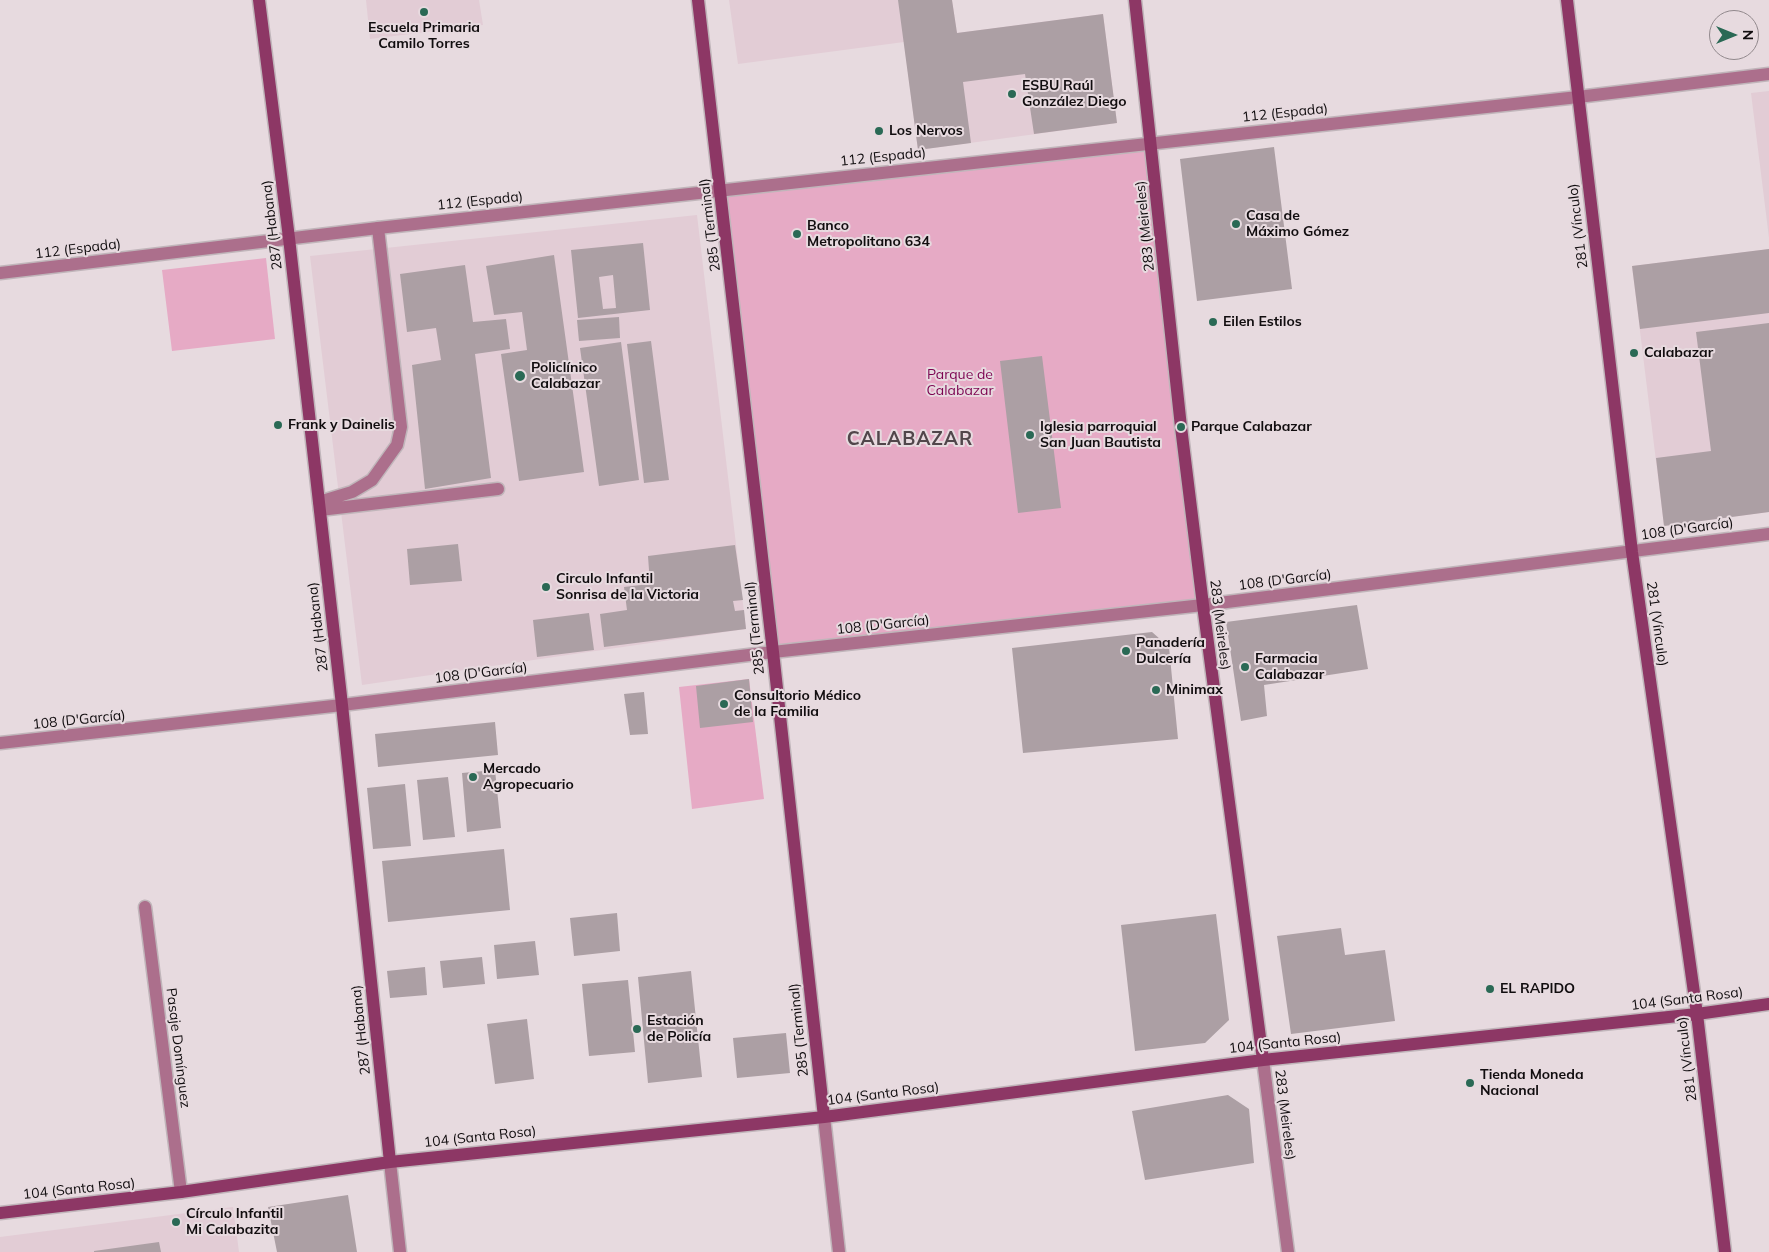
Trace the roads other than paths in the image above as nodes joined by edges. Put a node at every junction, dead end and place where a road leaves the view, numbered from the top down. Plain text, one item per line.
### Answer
1 (258, 0) edge
2 (698, 0) edge
3 (1135, 0) edge
4 (1567, 0) edge
5 (1769, 74) edge
6 (1578, 97) junction
7 (1151, 143) junction
8 (721, 190) junction
9 (378, 228) junction
10 (289, 238) junction
11 (0, 273) edge
12 (498, 489) dead end
13 (319, 506) junction
14 (1769, 534) edge
15 (1632, 552) junction
16 (1203, 606) junction
17 (773, 652) junction
18 (342, 705) junction
19 (0, 743) edge
20 (145, 907) dead end
21 (1769, 1004) edge
22 (1697, 1014) junction
23 (1263, 1060) junction
24 (824, 1117) junction
25 (390, 1162) junction
26 (181, 1192) junction
27 (0, 1213) edge
28 (400, 1252) edge
29 (839, 1252) edge
30 (1288, 1252) edge
31 (1725, 1252) edge

1 - 10 street, 287 (Habana)
2 - 8 street, 285 (Terminal)
3 - 7 street, 283 (Meireles)
4 - 6 street, 281 (Vínculo)
5 - 6 street, 112 (Espada)
6 - 7 street, 112 (Espada)
6 - 15 street, 281 (Vínculo)
7 - 8 street, 112 (Espada)
7 - 16 street, 283 (Meireles)
8 - 9 street, 112 (Espada)
8 - 17 street, 285 (Terminal)
9 - 10 street, 112 (Espada)
9 - 13 street
10 - 11 street, 112 (Espada)
10 - 13 street, 287 (Habana)
12 - 13 street
13 - 18 street, 287 (Habana)
14 - 15 street, 108 (D'García)
15 - 16 street, 108 (D'García)
15 - 22 street, 281 (Vínculo)
16 - 17 street, 108 (D'García)
16 - 23 street, 283 (Meireles)
17 - 18 street, 108 (D'García)
17 - 24 street, 285 (Terminal)
18 - 19 street, 108 (D'García)
18 - 25 street, 287 (Habana)
20 - 26 street, Pasaje Domínguez
21 - 22 street, 104 (Santa Rosa)
22 - 23 street, 104 (Santa Rosa)
22 - 31 street, 281 (Vínculo)
23 - 24 street, 104 (Santa Rosa)
23 - 30 street, 283 (Meireles)
24 - 25 street, 104 (Santa Rosa)
24 - 29 street, 285 (Terminal)
25 - 26 street, 104 (Santa Rosa)
25 - 28 street, 287 (Habana)
26 - 27 street, 104 (Santa Rosa)

